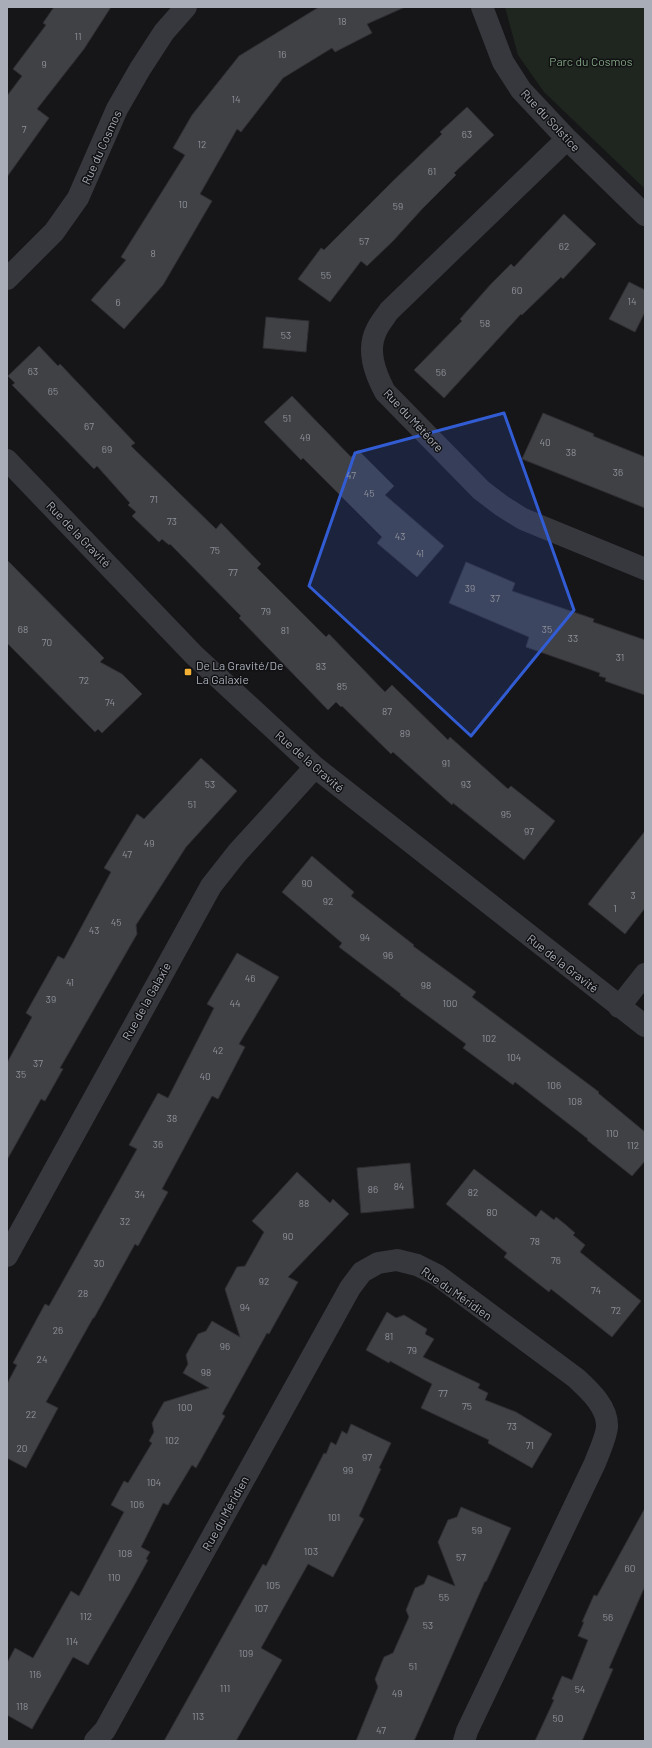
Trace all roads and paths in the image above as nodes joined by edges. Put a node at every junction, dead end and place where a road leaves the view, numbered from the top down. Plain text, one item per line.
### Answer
1 (186, 7) edge
2 (482, 7) edge
3 (567, 139) junction
4 (645, 216) edge
5 (7, 279) edge
6 (7, 460) edge
7 (645, 569) edge
8 (315, 767) junction
9 (645, 974) edge
10 (619, 1007) junction
11 (645, 1026) edge
12 (7, 1256) edge
13 (95, 1741) edge
14 (464, 1741) edge

1 - 5 street, Rue du Cosmos
2 - 3 street, Rue du Solstice
3 - 4 street, Rue du Solstice
3 - 7 street, Rue du Météore
6 - 8 street, Rue de la Gravité
8 - 10 street, Rue de la Gravité
8 - 12 street, Rue de la Galaxie
9 - 10 street
10 - 11 street, Rue de la Gravité
13 - 14 street, Rue du Méridien

